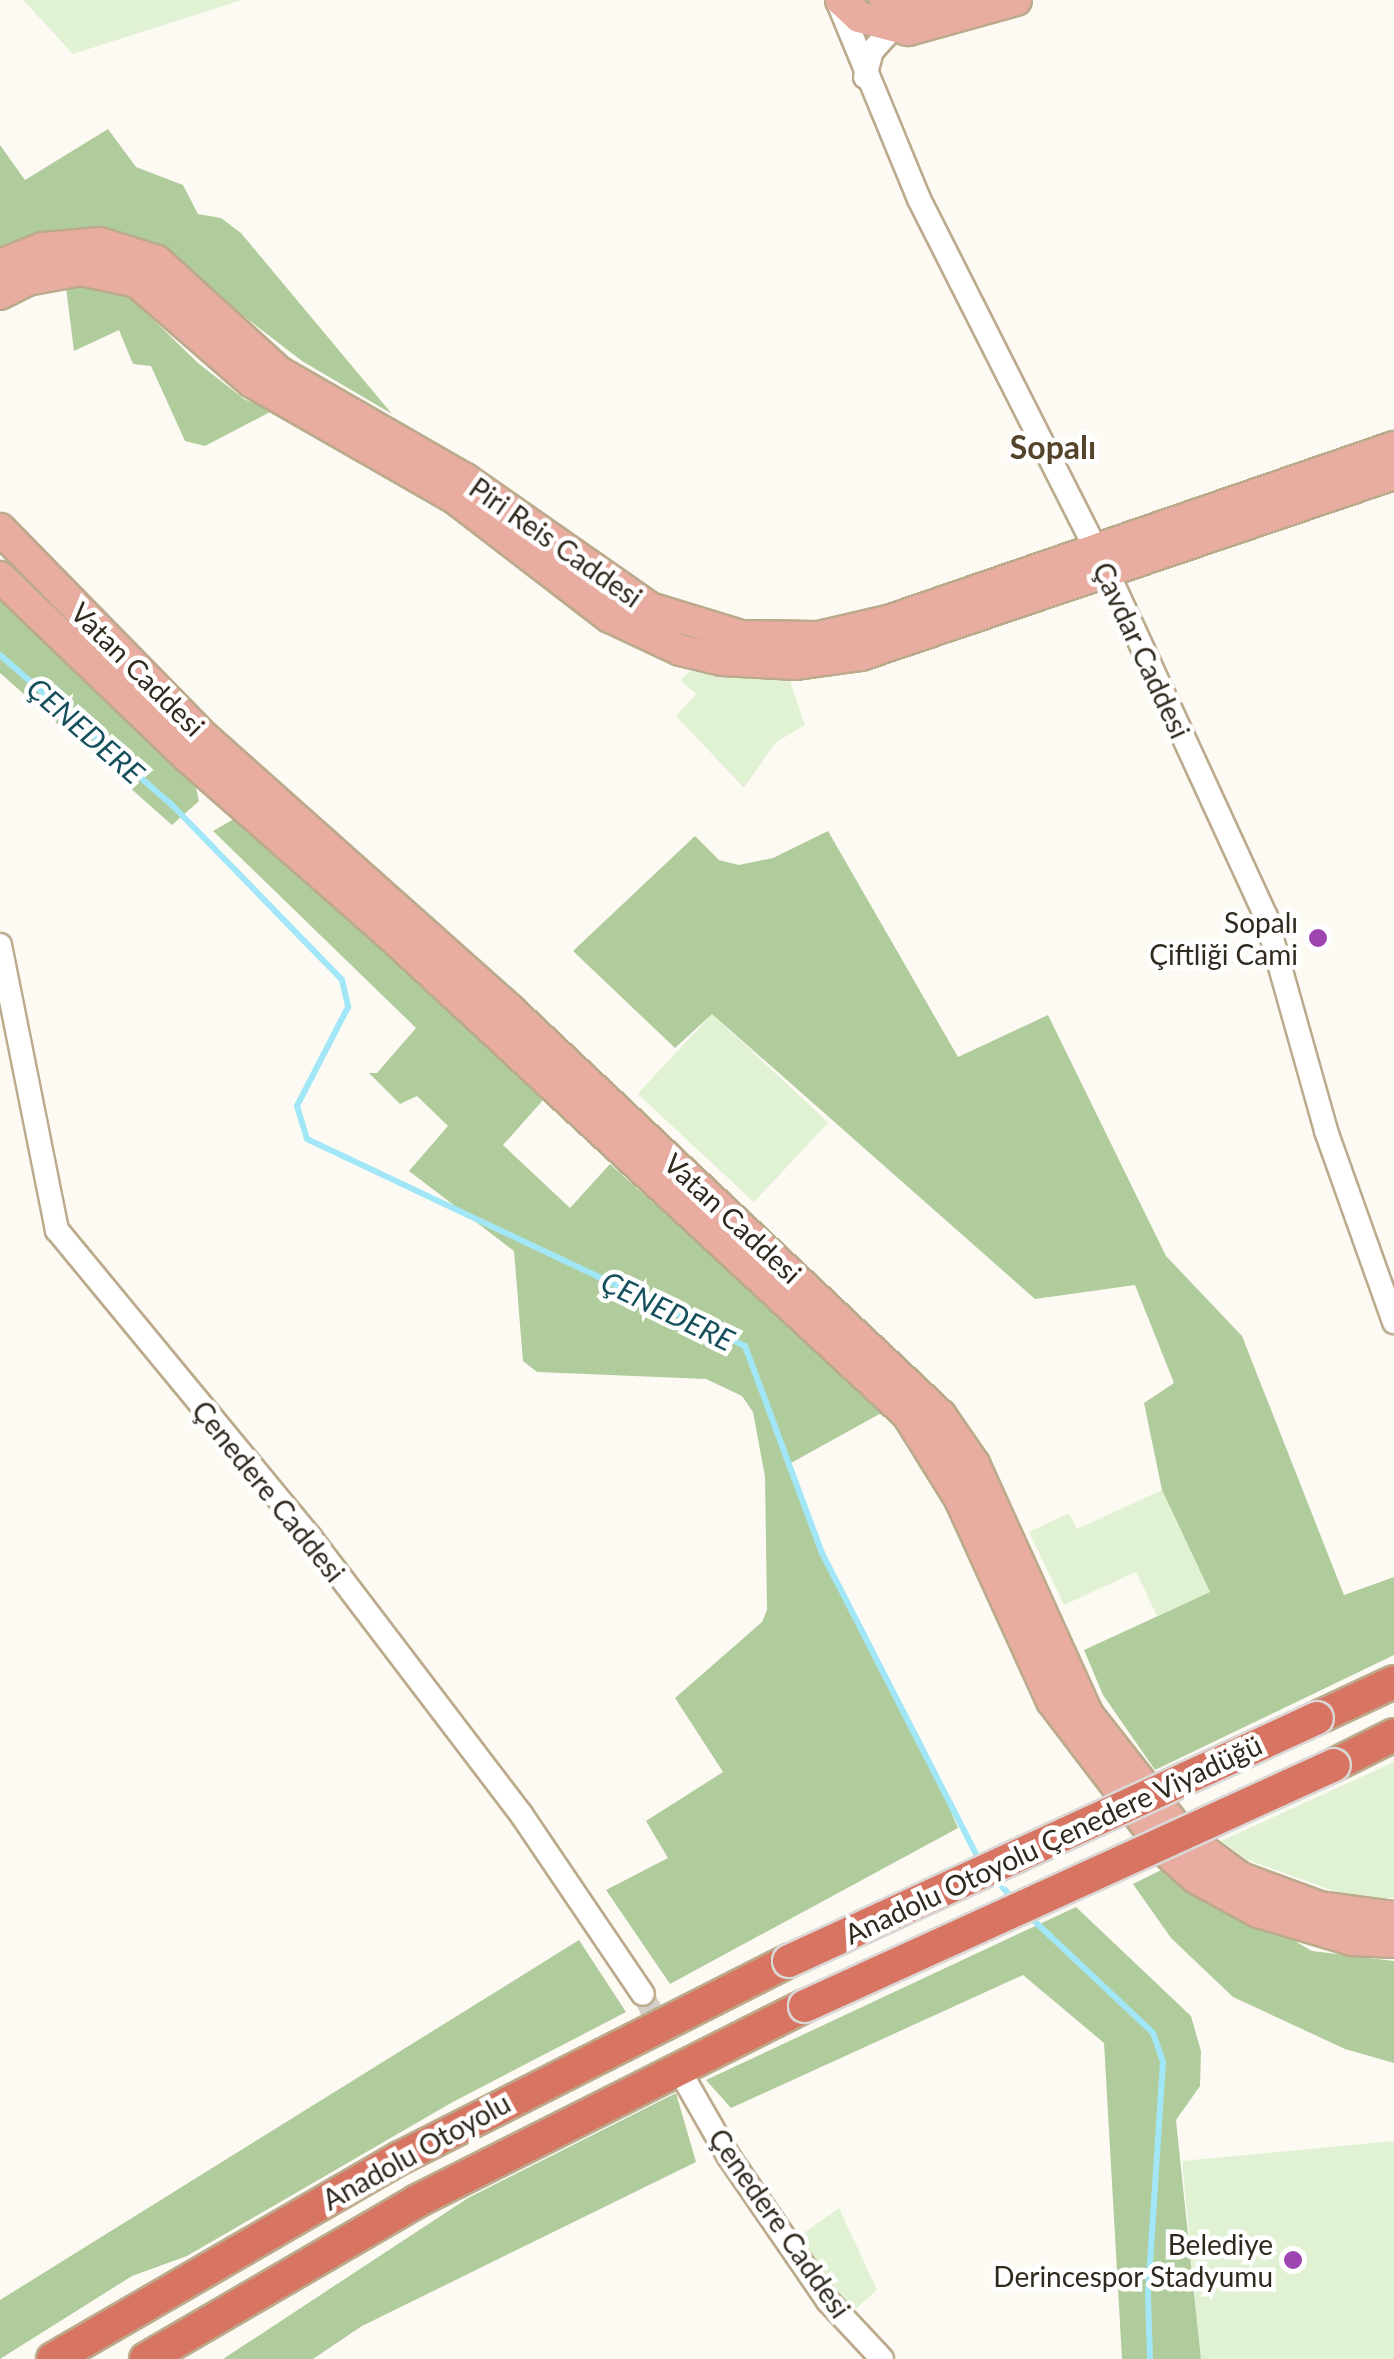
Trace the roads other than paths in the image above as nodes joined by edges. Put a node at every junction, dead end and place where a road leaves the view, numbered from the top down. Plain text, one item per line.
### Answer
1 (839, 0) edge
2 (1016, 0) edge
3 (974, 8) edge
4 (887, 14) edge
5 (865, 77) junction
6 (0, 266) edge
7 (0, 294) edge
8 (1394, 447) edge
9 (1394, 474) edge
10 (0, 529) edge
11 (1100, 559) junction
12 (0, 577) edge
13 (0, 945) edge
14 (1394, 1322) edge
15 (1394, 1682) edge
16 (1394, 1735) edge
17 (1394, 1917) edge
18 (1394, 1942) edge
19 (789, 1961) joint
20 (644, 1994) tunnel mouth
21 (805, 2006) joint
22 (686, 2082) tunnel mouth
23 (54, 2359) edge
24 (146, 2359) edge
25 (882, 2359) edge

1 - 4 main road, Çavdar Caddesi
1 - 5 street, Çavdar Caddesi
2 - 3 main road
3 - 4 main road, Çavdar Caddesi
3 - 4 main road
4 - 5 street
5 - 11 street, Çavdar Caddesi
6 - 11 main road, Piri Reis Caddesi
7 - 11 main road, Piri Reis Caddesi
8 - 11 main road, Piri Reis Caddesi
9 - 11 main road, Piri Reis Caddesi
10 - 17 main road, Vatan Caddesi
11 - 14 street, Çavdar Caddesi
12 - 18 main road, Vatan Caddesi
13 - 20 street, Çenedere Caddesi
15 - 19 highway, Anadolu Otoyolu Çenedere Viyadüğü, bridge
16 - 21 highway, Anadolu Otoyolu Çenedere Viyadüğü, bridge
19 - 23 highway, Anadolu Otoyolu
21 - 24 highway, Anadolu Otoyolu
22 - 25 street, Çenedere Caddesi

